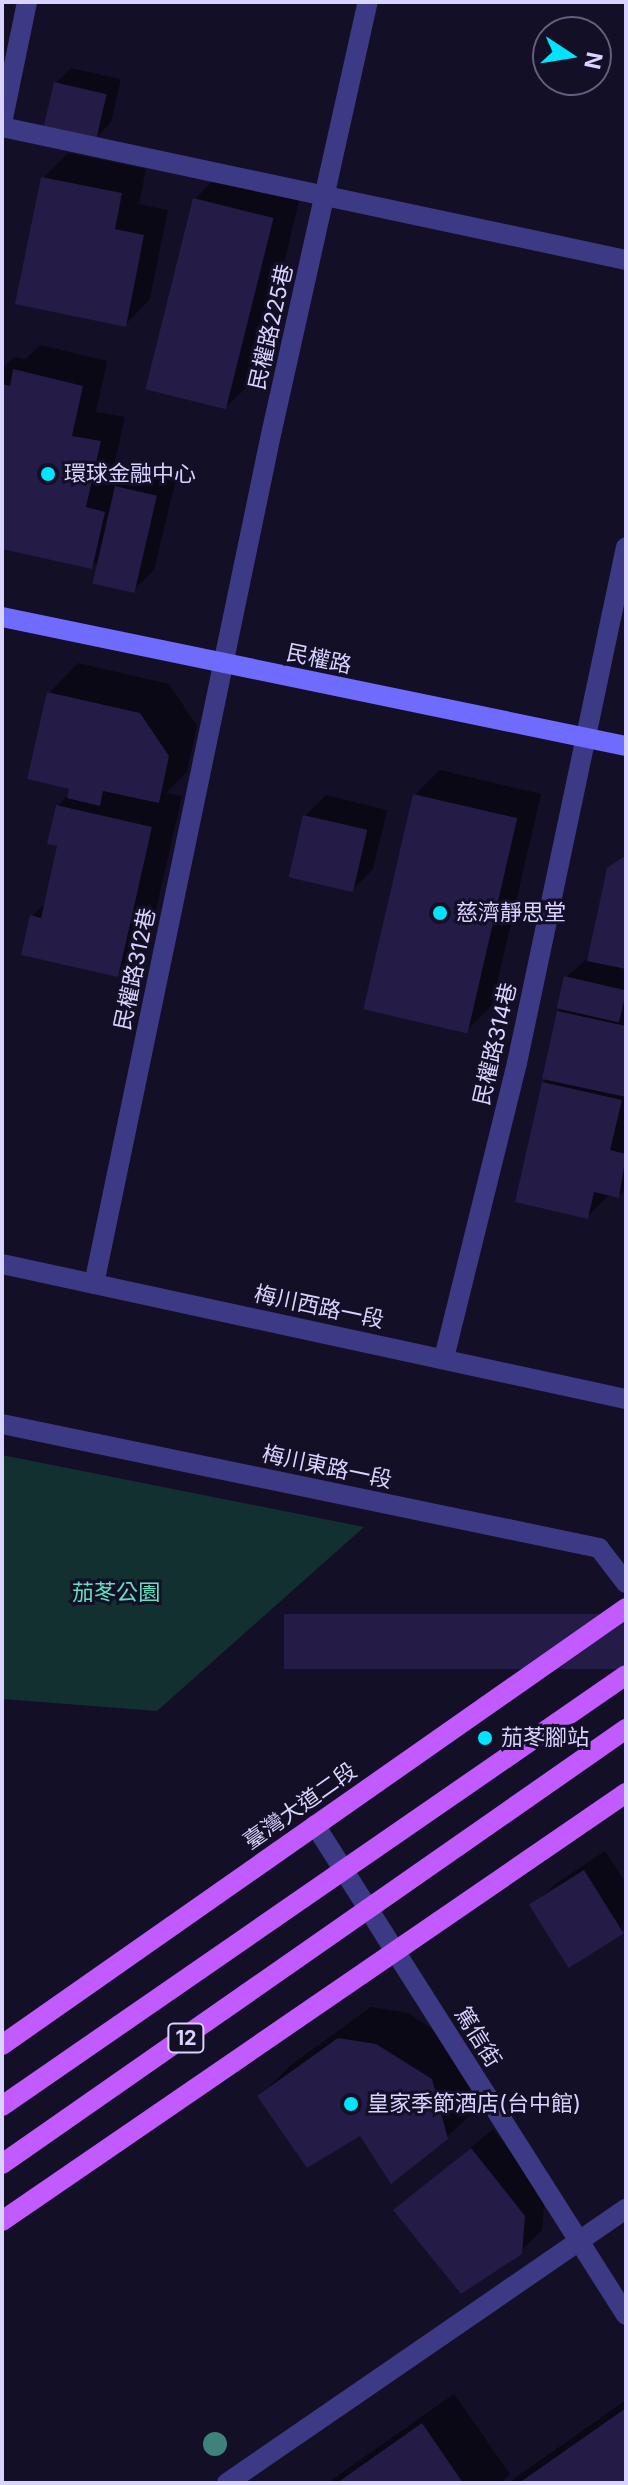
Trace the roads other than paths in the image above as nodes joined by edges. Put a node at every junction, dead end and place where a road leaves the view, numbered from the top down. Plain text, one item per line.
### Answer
1 (27, 2) edge
2 (368, 2) edge
3 (2, 125) edge
4 (326, 195) junction
5 (626, 260) edge
6 (626, 547) edge
7 (2, 617) edge
8 (225, 664) junction
9 (585, 738) junction
10 (626, 746) edge
11 (2, 1264) edge
12 (94, 1284) junction
13 (444, 1358) junction
14 (626, 1399) edge
15 (2, 1424) edge
16 (626, 1583) edge
17 (626, 1608) edge
18 (626, 1675) edge
19 (626, 1729) edge
20 (626, 1793) edge
21 (315, 1825) junction
22 (343, 1870) junction
23 (370, 1912) junction
24 (396, 1952) junction
25 (2, 2045) edge
26 (2, 2106) edge
27 (2, 2164) edge
28 (626, 2209) edge
29 (2, 2221) edge
30 (579, 2241) junction
31 (626, 2315) edge
32 (227, 2483) edge

1 - 3 street
2 - 4 street, 民權路225巷
3 - 4 street
4 - 5 street
4 - 8 street, 民權路225巷
6 - 9 street, 民權路314巷
7 - 8 main road, 民權路
8 - 9 main road, 民權路
8 - 12 street, 民權路312巷
9 - 10 main road, 民權路
9 - 13 street, 民權路314巷
11 - 12 street, 梅川西路一段
12 - 13 street, 梅川西路一段
13 - 14 street, 梅川西路一段
15 - 16 street, 梅川東路一段
17 - 21 main road, 臺灣大道二段
18 - 22 main road, 12
19 - 23 main road, 12
20 - 24 main road
21 - 22 street, 篤信街
21 - 25 main road, 臺灣大道二段
22 - 23 street, 篤信街
22 - 26 main road, 12
23 - 24 street, 篤信街
23 - 27 main road, 12
24 - 29 main road
24 - 30 street, 篤信街
28 - 30 street
30 - 31 street, 篤信街
30 - 32 street

